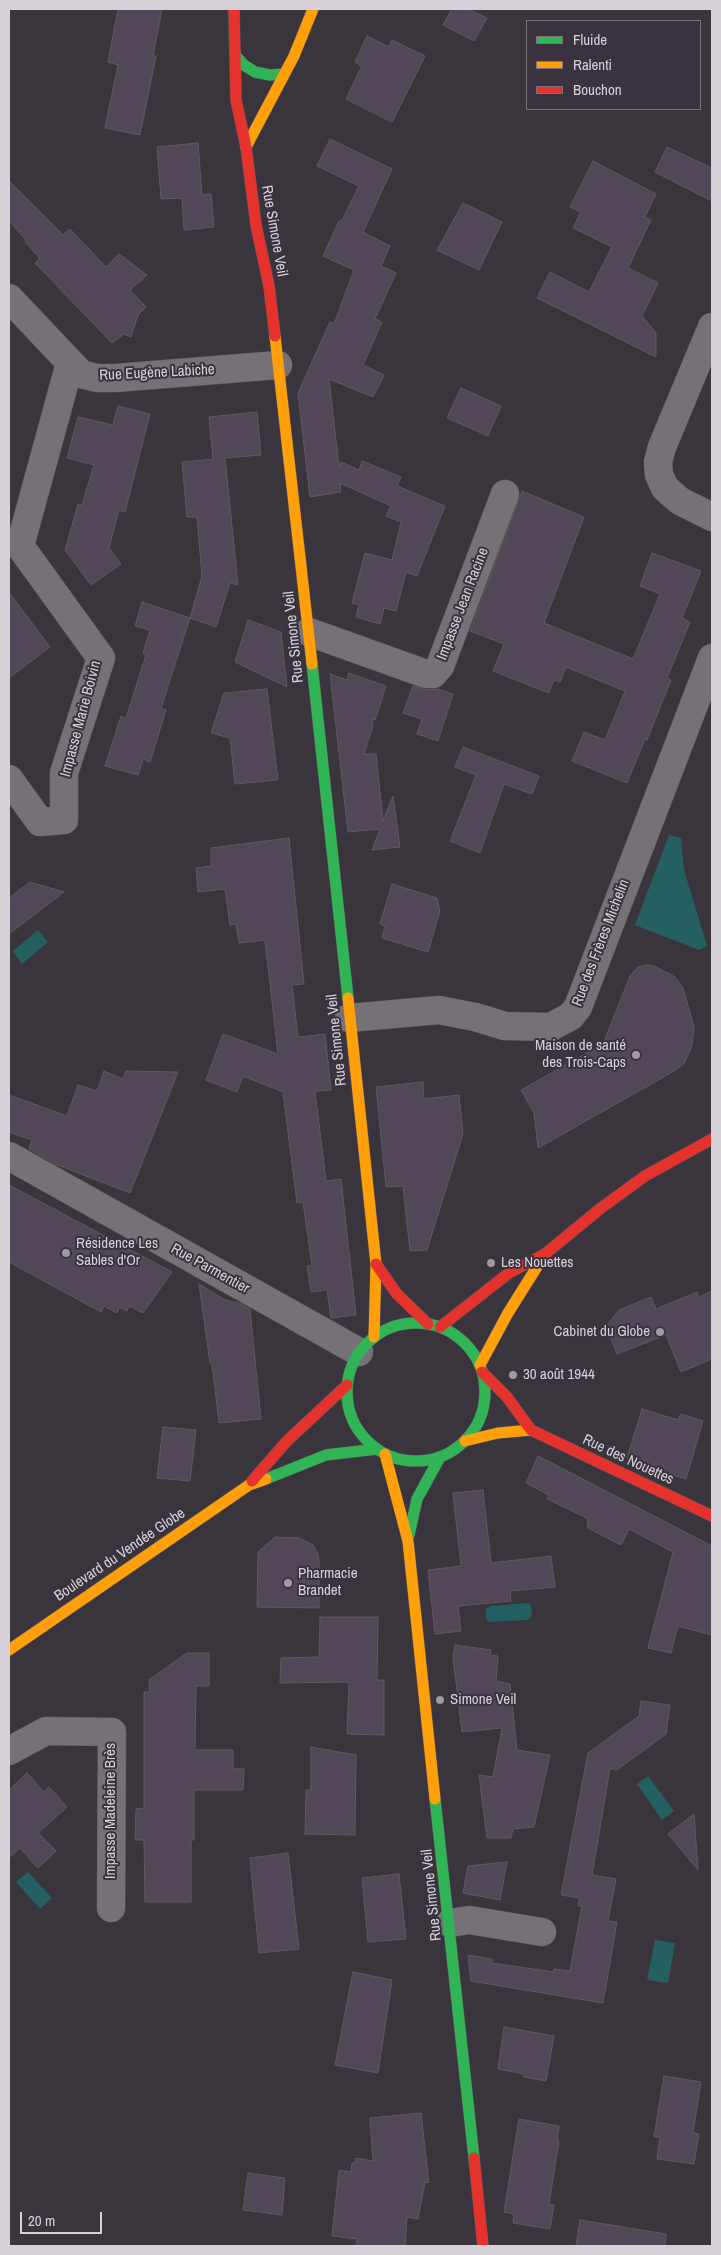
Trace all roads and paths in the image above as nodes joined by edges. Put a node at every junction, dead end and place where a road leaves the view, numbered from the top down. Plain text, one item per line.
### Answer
1 (234, 9) edge
2 (313, 9) edge
3 (235, 55) junction
4 (284, 74) junction
5 (246, 147) junction
6 (9, 298) edge
7 (712, 326) edge
8 (70, 363) junction
9 (278, 365) junction
10 (505, 494) dead end
11 (712, 517) edge
12 (309, 632) junction
13 (712, 658) edge
14 (9, 779) edge
15 (349, 1018) junction
16 (712, 1139) edge
17 (9, 1156) edge
18 (545, 1254) junction
19 (376, 1264) junction
20 (428, 1324) junction
21 (440, 1327) junction
22 (367, 1344) junction
23 (481, 1368) junction
24 (347, 1385) junction
25 (531, 1430) junction
26 (465, 1441) junction
27 (381, 1452) junction
28 (440, 1457) junction
29 (249, 1485) junction
30 (712, 1516) edge
31 (408, 1541) junction
32 (9, 1650) edge
33 (9, 1751) edge
34 (111, 1908) dead end
35 (450, 1923) junction
36 (542, 1932) dead end
37 (483, 2246) edge

1 - 3 main road, Rue Simone Veil
2 - 4 main road
3 - 4 main road
3 - 5 main road, Rue Simone Veil
4 - 5 main road
5 - 9 main road, Rue Simone Veil
6 - 8 street, Rue Eugène Labiche
7 - 11 street
8 - 9 street, Rue Eugène Labiche
8 - 14 street, Impasse Marie Boivin
9 - 12 main road, Rue Simone Veil
10 - 12 street, Impasse Jean Racine
12 - 15 main road, Rue Simone Veil
13 - 15 street, Rue des Frères Michelin
15 - 19 main road, Rue Simone Veil
16 - 18 main road
17 - 22 street, Rue Parmentier
18 - 21 main road
18 - 23 main road
19 - 20 main road, Rue Simone Veil
19 - 22 main road, Rue Simone Veil
20 - 21 main road
20 - 22 main road
21 - 23 main road
22 - 24 main road
23 - 25 main road, Rue des Nouettes
23 - 26 main road
24 - 27 main road
24 - 29 main road, Boulevard du Vendée Globe
25 - 26 main road
25 - 30 main road, Rue des Nouettes
26 - 28 main road
27 - 28 main road
27 - 29 main road, Boulevard du Vendée Globe
27 - 31 main road, Rue Simone Veil
28 - 31 main road, Rue Simone Veil
29 - 32 main road, Boulevard du Vendée Globe
31 - 35 main road, Rue Simone Veil
33 - 34 street, Impasse Madeleine Brès
35 - 36 street
35 - 37 main road, Rue Simone Veil

